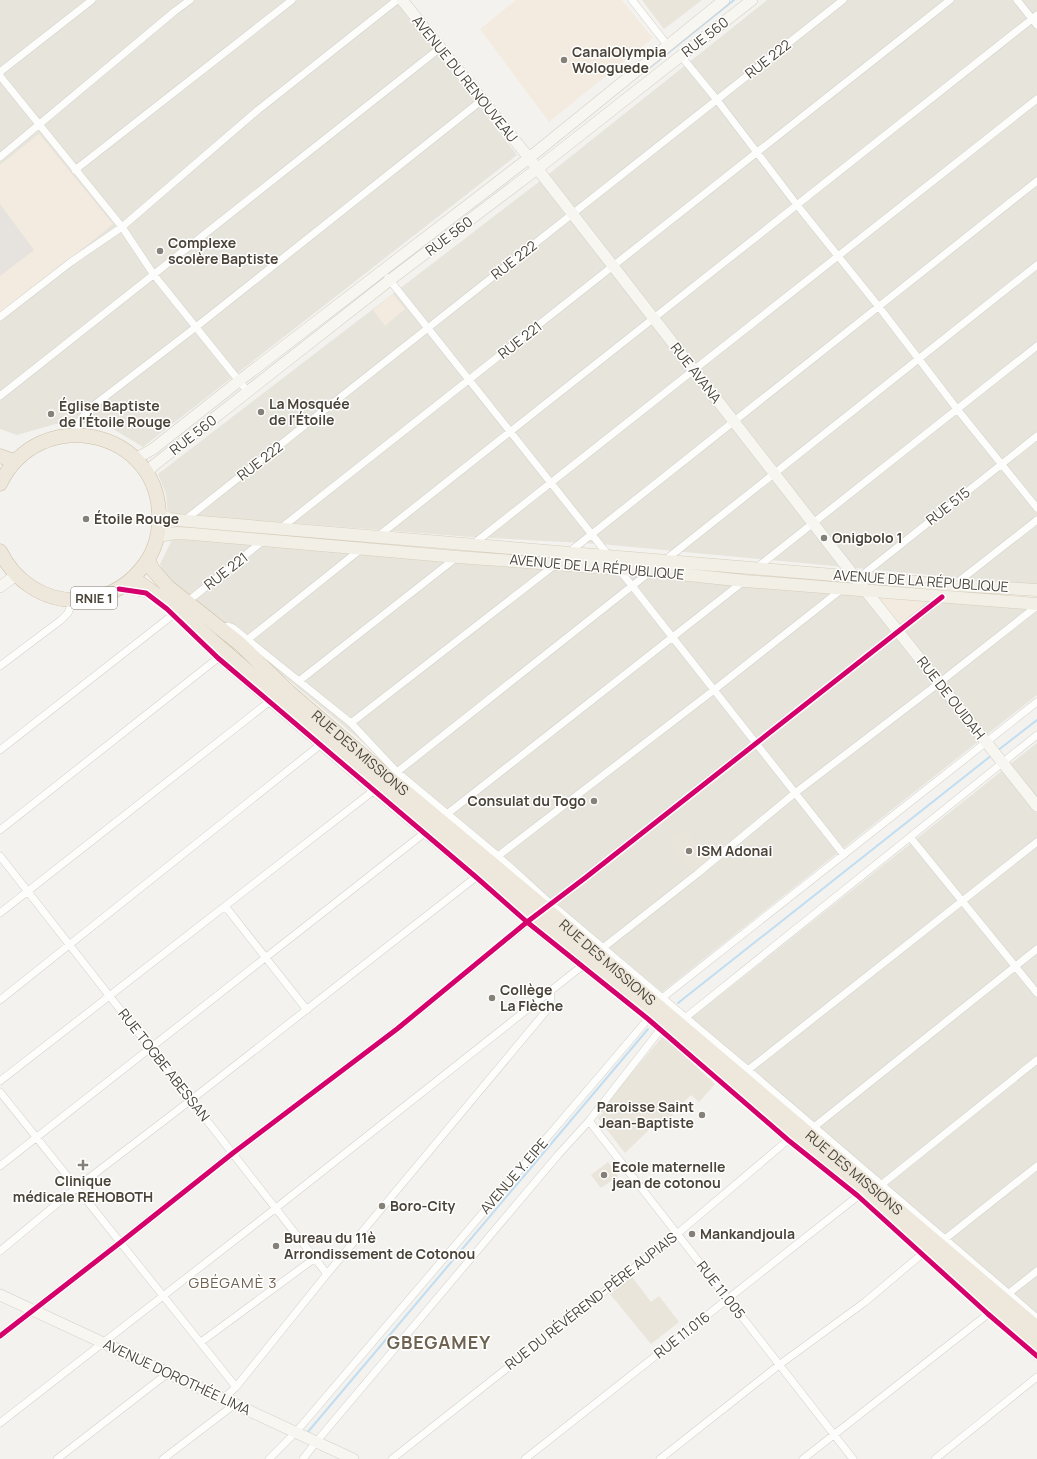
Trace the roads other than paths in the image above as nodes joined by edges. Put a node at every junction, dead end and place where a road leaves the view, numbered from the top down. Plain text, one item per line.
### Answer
1 (92, 0) edge
2 (190, 0) edge
3 (292, 0) edge
4 (398, 0) edge
5 (402, 0) edge
6 (632, 0) edge
7 (724, 0) edge
8 (752, 0) edge
9 (843, 0) edge
10 (950, 0) edge
11 (1017, 0) edge
12 (1035, 17) edge
13 (1037, 25) edge
14 (668, 46) junction
15 (440, 48) junction
16 (681, 56) junction
17 (0, 72) edge
18 (0, 76) edge
19 (1037, 99) edge
20 (482, 100) junction
21 (717, 100) junction
22 (40, 125) junction
23 (758, 152) junction
24 (0, 157) edge
25 (529, 158) junction
26 (538, 169) junction
27 (75, 170) junction
28 (1037, 181) edge
29 (797, 204) junction
30 (572, 214) junction
31 (122, 227) junction
32 (838, 256) junction
33 (1037, 265) edge
34 (613, 267) junction
35 (382, 270) junction
36 (154, 275) junction
37 (390, 280) junction
38 (879, 307) junction
39 (0, 317) edge
40 (653, 318) junction
41 (196, 327) junction
42 (428, 328) junction
43 (1037, 346) edge
44 (918, 359) junction
45 (694, 370) junction
46 (469, 380) junction
47 (239, 381) junction
48 (248, 392) junction
49 (0, 396) edge
50 (957, 409) junction
51 (734, 421) junction
52 (510, 431) junction
53 (74, 435) junction
54 (1037, 436) edge
55 (0, 456) edge
56 (135, 459) junction
57 (16, 460) junction
58 (1001, 465) junction
59 (147, 473) junction
60 (774, 473) junction
61 (1, 478) edge
62 (551, 483) junction
63 (1037, 508) edge
64 (159, 515) junction
65 (185, 520) junction
66 (1037, 520) edge
67 (813, 523) junction
68 (281, 528) junction
69 (592, 534) junction
70 (157, 536) junction
71 (377, 537) junction
72 (264, 540) junction
73 (472, 545) junction
74 (361, 548) junction
75 (568, 553) junction
76 (609, 556) junction
77 (457, 557) junction
78 (2, 559) edge
79 (148, 560) junction
80 (664, 560) junction
81 (556, 563) junction
82 (618, 568) junction
83 (755, 569) junction
84 (651, 571) junction
85 (16, 575) junction
86 (857, 576) junction
87 (133, 578) junction
88 (745, 581) junction
89 (632, 585) junction
90 (954, 585) junction
91 (0, 587) edge
92 (844, 588) junction
93 (119, 589) junction
94 (866, 590) junction
95 (1037, 590) edge
96 (942, 597) junction
97 (73, 600) junction
98 (187, 602) junction
99 (1037, 605) edge
100 (174, 614) junction
101 (221, 628) junction
102 (898, 631) junction
103 (673, 637) junction
104 (247, 640) junction
105 (218, 658) junction
106 (0, 666) edge
107 (299, 681) junction
108 (939, 683) junction
109 (714, 690) junction
110 (270, 701) junction
111 (1037, 702) edge
112 (351, 723) junction
113 (1037, 735) edge
114 (986, 742) junction
115 (756, 743) junction
116 (320, 745) junction
117 (0, 750) edge
118 (1002, 762) junction
119 (397, 772) junction
120 (373, 791) junction
121 (795, 793) junction
122 (1037, 806) edge
123 (447, 814) junction
124 (0, 830) edge
125 (423, 834) junction
126 (910, 837) junction
127 (1037, 842) edge
128 (844, 855) junction
129 (0, 856) edge
130 (498, 856) junction
131 (476, 877) junction
132 (28, 891) junction
133 (963, 901) junction
134 (225, 906) junction
135 (0, 913) edge
136 (540, 913) junction
137 (70, 945) junction
138 (604, 947) junction
139 (1037, 950) edge
140 (265, 957) junction
141 (582, 966) junction
142 (1016, 966) junction
143 (551, 992) junction
144 (1037, 993) edge
145 (109, 996) junction
146 (662, 998) junction
147 (0, 1000) edge
148 (307, 1010) junction
149 (685, 1018) junction
150 (648, 1019) junction
151 (660, 1030) junction
152 (150, 1047) junction
153 (1037, 1060) edge
154 (748, 1070) junction
155 (0, 1081) edge
156 (0, 1092) edge
157 (191, 1100) junction
158 (589, 1121) junction
159 (814, 1127) junction
160 (36, 1138) junction
161 (788, 1140) junction
162 (233, 1153) junction
163 (0, 1166) edge
164 (1037, 1166) edge
165 (881, 1185) junction
166 (76, 1188) junction
167 (858, 1196) junction
168 (276, 1208) junction
169 (676, 1234) junction
170 (945, 1239) junction
171 (121, 1242) junction
172 (0, 1251) edge
173 (922, 1254) junction
174 (315, 1258) junction
175 (1037, 1271) edge
176 (327, 1274) junction
177 (1008, 1294) junction
178 (0, 1295) edge
179 (163, 1296) junction
180 (728, 1300) junction
181 (32, 1310) junction
182 (988, 1314) junction
183 (1037, 1318) edge
184 (1037, 1328) edge
185 (0, 1336) edge
186 (201, 1342) junction
187 (103, 1343) junction
188 (1037, 1344) edge
189 (1037, 1356) edge
190 (779, 1365) junction
191 (168, 1373) junction
192 (1037, 1377) edge
193 (236, 1386) junction
194 (224, 1399) junction
195 (235, 1404) junction
196 (0, 1423) edge
197 (296, 1432) junction
198 (834, 1435) junction
199 (316, 1442) junction
200 (57, 1459) edge
201 (163, 1459) edge
202 (269, 1459) edge
203 (302, 1459) edge
204 (353, 1459) edge
205 (392, 1459) edge
206 (525, 1459) edge
207 (660, 1459) edge
208 (803, 1459) edge
209 (853, 1459) edge
210 (935, 1459) edge

1 - 17 street
2 - 22 street
3 - 27 street
4 - 31 street
5 - 15 main road, AVENUE DU RENOUVEAU
6 - 14 street
7 - 14 main road, RUE 560
8 - 16 main road, RUE 560
9 - 21 street, RUE 222
10 - 23 street, RUE 221
11 - 12 street
12 - 13 street
12 - 29 street
14 - 25 main road, RUE 560
15 - 20 main road, AVENUE DU RENOUVEAU
15 - 36 street
16 - 21 street
16 - 26 main road, RUE 560
18 - 22 street
19 - 32 street
20 - 25 main road, AVENUE DU RENOUVEAU
20 - 41 street
21 - 23 street
21 - 30 street, RUE 222
22 - 24 street
22 - 27 street
23 - 29 street
23 - 34 street, RUE 221
25 - 26 main road, AVENUE DU RENOUVEAU
25 - 35 main road, RUE 560
26 - 30 main road, RUE AVANA
26 - 37 main road, RUE 560
27 - 31 street
28 - 38 street
29 - 32 street
29 - 40 street
30 - 34 main road, RUE AVANA
30 - 42 street, RUE 222
31 - 36 street
31 - 39 street
32 - 38 street
32 - 45 street
33 - 44 street
34 - 40 main road, RUE AVANA
34 - 46 street, RUE 221
35 - 37 street
35 - 47 main road, RUE 560
36 - 41 street
36 - 49 street
37 - 42 street
37 - 48 main road, RUE 560
38 - 44 street
38 - 51 street
40 - 45 main road, RUE AVANA
40 - 52 street
41 - 47 street
41 - 53 street
42 - 46 street
42 - 65 street, RUE 222
43 - 50 street
44 - 50 street
44 - 60 street
45 - 51 main road, RUE AVANA
45 - 62 street
46 - 52 street
46 - 68 street, RUE 221
47 - 48 street
47 - 56 main road, RUE 560
48 - 59 main road, RUE 560
50 - 58 street
50 - 67 street
51 - 60 main road, RUE AVANA
51 - 69 street
52 - 62 street
52 - 71 street
53 - 56 highway, RNIE 1
53 - 57 highway, RNIE 1
54 - 58 street, RUE 515
55 - 57 highway
56 - 59 highway, RNIE 1
57 - 61 highway, RNIE 1
58 - 63 street
58 - 86 street, RUE 515
59 - 64 highway, RNIE 1
60 - 67 main road, RUE AVANA
60 - 80 street
62 - 69 street
62 - 73 street
64 - 65 main road, AVENUE DE LA RÉPUBLIQUE
64 - 70 highway, RNIE 1
65 - 68 main road, AVENUE DE LA RÉPUBLIQUE
66 - 90 street
67 - 83 street
67 - 86 main road, RUE AVANA
68 - 71 main road, AVENUE DE LA RÉPUBLIQUE
69 - 75 street
69 - 76 street
70 - 72 main road, AVENUE DE LA RÉPUBLIQUE
70 - 79 highway, RNIE 1
71 - 73 main road, AVENUE DE LA RÉPUBLIQUE
72 - 74 main road, AVENUE DE LA RÉPUBLIQUE
72 - 98 street, RUE 221
73 - 75 main road, AVENUE DE LA RÉPUBLIQUE
74 - 77 main road, AVENUE DE LA RÉPUBLIQUE
74 - 104 street
75 - 76 main road, AVENUE DE LA RÉPUBLIQUE
76 - 80 main road, AVENUE DE LA RÉPUBLIQUE
77 - 81 main road, AVENUE DE LA RÉPUBLIQUE
77 - 107 street
78 - 85 highway, RNIE 1
79 - 87 highway, RNIE 1
79 - 98 highway, RUE DES MISSIONS / RNIE 1
80 - 83 main road, AVENUE DE LA RÉPUBLIQUE
80 - 84 street
81 - 82 main road, AVENUE DE LA RÉPUBLIQUE
81 - 112 street
82 - 84 main road, AVENUE DE LA RÉPUBLIQUE
82 - 89 street
83 - 86 main road, AVENUE DE LA RÉPUBLIQUE
84 - 88 main road, AVENUE DE LA RÉPUBLIQUE
84 - 89 street
85 - 91 main road
85 - 97 highway, RNIE 1
86 - 90 main road, AVENUE DE LA RÉPUBLIQUE
86 - 94 main road, RUE AVANA
87 - 93 highway, RNIE 1
87 - 136 highway, RUE DES MISSIONS / RNIE 1
88 - 92 main road, AVENUE DE LA RÉPUBLIQUE
88 - 103 street
89 - 103 street
89 - 119 street
90 - 95 main road, AVENUE DE LA RÉPUBLIQUE
92 - 94 main road, AVENUE DE LA RÉPUBLIQUE
92 - 109 street
93 - 97 highway, RNIE 1
93 - 100 street
94 - 96 main road, AVENUE DE LA RÉPUBLIQUE
94 - 102 main road, RUE DE OUIDAH
96 - 99 main road, AVENUE DE LA RÉPUBLIQUE
96 - 102 street
97 - 106 street
98 - 101 highway, RUE DES MISSIONS / RNIE 1
99 - 108 street
100 - 105 street
100 - 117 street
101 - 104 street
101 - 136 highway, RUE DES MISSIONS / RNIE 1
102 - 108 main road, RUE DE OUIDAH
102 - 115 street
103 - 109 street
103 - 123 street
104 - 107 street
105 - 110 street
105 - 124 street
107 - 112 street
108 - 114 main road, RUE DE OUIDAH
108 - 121 street
109 - 115 street
109 - 130 street
110 - 116 street
110 - 132 street
111 - 114 street
112 - 119 street
113 - 118 street
114 - 118 main road, RUE DE OUIDAH
114 - 128 street
115 - 121 street
115 - 136 street
116 - 120 street
116 - 137 street
118 - 122 main road, RUE DE OUIDAH
118 - 126 street
119 - 123 street
120 - 125 street
120 - 134 street
121 - 128 street
121 - 138 street
123 - 130 street
125 - 131 street
125 - 140 street
126 - 133 street
126 - 149 street
127 - 133 street
128 - 146 street
129 - 132 street, RUE TOGBE ABESSAN
130 - 136 street
131 - 136 street
131 - 148 street
132 - 135 street
132 - 137 street, RUE TOGBE ABESSAN
133 - 142 street
133 - 154 street
134 - 140 street
134 - 145 street
136 - 138 street
136 - 141 street
136 - 162 street
136 - 184 highway, RUE DES MISSIONS / RNIE 1
136 - 188 highway, RUE DES MISSIONS / RNIE 1
137 - 145 street, RUE TOGBE ABESSAN
137 - 147 street
138 - 146 street
139 - 142 street
140 - 148 street
140 - 152 street
141 - 143 street
141 - 150 street
142 - 144 street
142 - 159 street
143 - 168 street
143 - 176 street
145 - 152 street, RUE TOGBE ABESSAN
145 - 155 street
146 - 149 street
148 - 157 street
149 - 154 street
150 - 151 street
150 - 197 street, AVENUE Y. EIPE
151 - 158 street, AVENUE Y. EIPE
151 - 161 street
152 - 157 street, RUE TOGBE ABESSAN
152 - 160 street
153 - 165 street
154 - 159 street
156 - 160 street
157 - 162 street, RUE TOGBE ABESSAN
157 - 166 street
158 - 169 street, RUE 11.005
158 - 199 street, AVENUE Y. EIPE
159 - 165 street
160 - 163 street
160 - 166 street
161 - 167 street
161 - 169 street, RUE DU RÉVÉREND-PÈRE AUPIAIS
162 - 168 street, RUE TOGBE ABESSAN
162 - 171 street
164 - 170 street
165 - 170 street
166 - 171 street
166 - 172 street
167 - 173 street
167 - 180 street, RUE 11.016
168 - 174 street, RUE TOGBE ABESSAN
168 - 179 street
169 - 180 street, RUE 11.005
169 - 205 street, RUE DU RÉVÉREND-PÈRE AUPIAIS
170 - 177 street
171 - 179 street
171 - 181 street
173 - 182 street
173 - 190 street
174 - 176 street, RUE TOGBE ABESSAN
174 - 186 street
175 - 177 street
176 - 193 street
177 - 183 street
178 - 181 main road, AVENUE DOROTHÉE LIMA
179 - 186 street
179 - 187 street
180 - 190 street, RUE 11.005
180 - 206 street, RUE 11.016
181 - 185 street
181 - 187 main road, AVENUE DOROTHÉE LIMA
182 - 189 street
182 - 198 street
186 - 193 street
187 - 191 main road, AVENUE DOROTHÉE LIMA
187 - 196 street
190 - 198 street, RUE 11.005
190 - 207 street
191 - 194 main road, AVENUE DOROTHÉE LIMA
191 - 200 street
192 - 210 street
193 - 194 street
194 - 195 main road, AVENUE DOROTHÉE LIMA
195 - 197 main road, AVENUE DOROTHÉE LIMA
195 - 201 street
197 - 199 main road, AVENUE DOROTHÉE LIMA
197 - 202 street, AVENUE Y. EIPE
198 - 208 street
198 - 209 street, RUE 11.005
199 - 203 street, AVENUE Y. EIPE
199 - 204 main road, AVENUE DOROTHÉE LIMA

